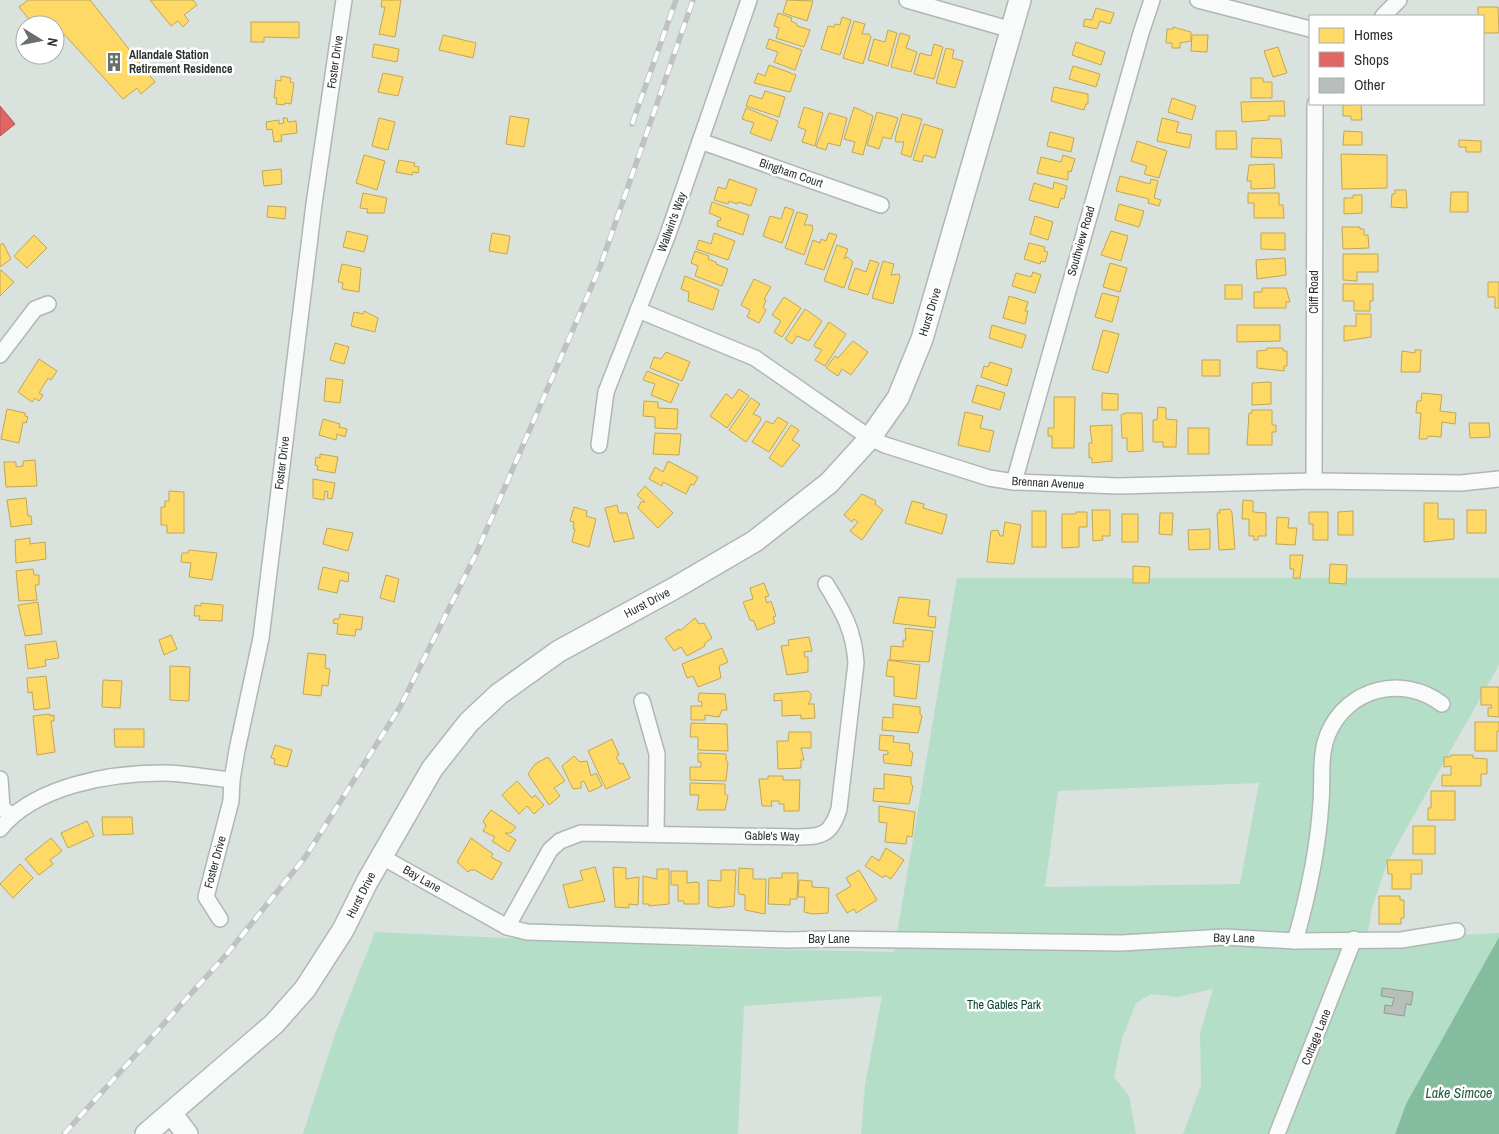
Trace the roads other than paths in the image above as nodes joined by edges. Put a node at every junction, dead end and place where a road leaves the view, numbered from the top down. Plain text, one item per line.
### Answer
1 (344, 0) edge
2 (749, 0) edge
3 (907, 0) edge
4 (1020, 0) edge
5 (1152, 0) edge
6 (1198, 0) edge
7 (1399, 0) edge
8 (1384, 15) edge
9 (1309, 29) edge
10 (1012, 30) junction
11 (1315, 105) edge
12 (700, 141) junction
13 (881, 205) dead end
14 (48, 304) dead end
15 (638, 310) junction
16 (0, 355) edge
17 (870, 438) junction
18 (599, 445) dead end
19 (1499, 479) edge
20 (1314, 481) junction
21 (1014, 482) junction
22 (826, 584) dead end
23 (642, 701) dead end
24 (1442, 704) dead end
25 (0, 779) edge
26 (232, 780) junction
27 (11, 815) junction
28 (0, 829) edge
29 (656, 834) junction
30 (382, 857) junction
31 (220, 919) dead end
32 (507, 927) junction
33 (1457, 931) dead end
34 (1354, 940) junction
35 (1295, 941) junction
36 (170, 1113) junction
37 (146, 1134) edge
38 (187, 1134) edge
39 (1277, 1134) edge

1 - 26 street, Foster Drive
2 - 12 street, Wallwin's Way
3 - 10 street
4 - 10 street, Hurst Drive
5 - 21 street, Southview Road
6 - 9 street
7 - 8 street
10 - 17 street, Hurst Drive
11 - 20 street, Cliff Road
12 - 13 street, Bingham Court
12 - 15 street, Wallwin's Way
14 - 16 street
15 - 17 street, Brennan Avenue
15 - 18 street, Wallwin's Way
17 - 21 street, Brennan Avenue
17 - 30 street, Hurst Drive
19 - 20 street, Brennan Avenue
20 - 21 street, Brennan Avenue
22 - 29 street, Gable's Way
23 - 29 street
24 - 35 street
25 - 27 street
26 - 27 street
26 - 31 street, Foster Drive
27 - 28 street
29 - 32 street, Gable's Way
30 - 32 street, Bay Lane
30 - 36 street, Hurst Drive
32 - 35 street, Bay Lane
33 - 34 street, Bay Lane
34 - 35 street, Bay Lane
34 - 39 street, Cottage Lane
36 - 37 street, Hurst Drive
36 - 38 street

